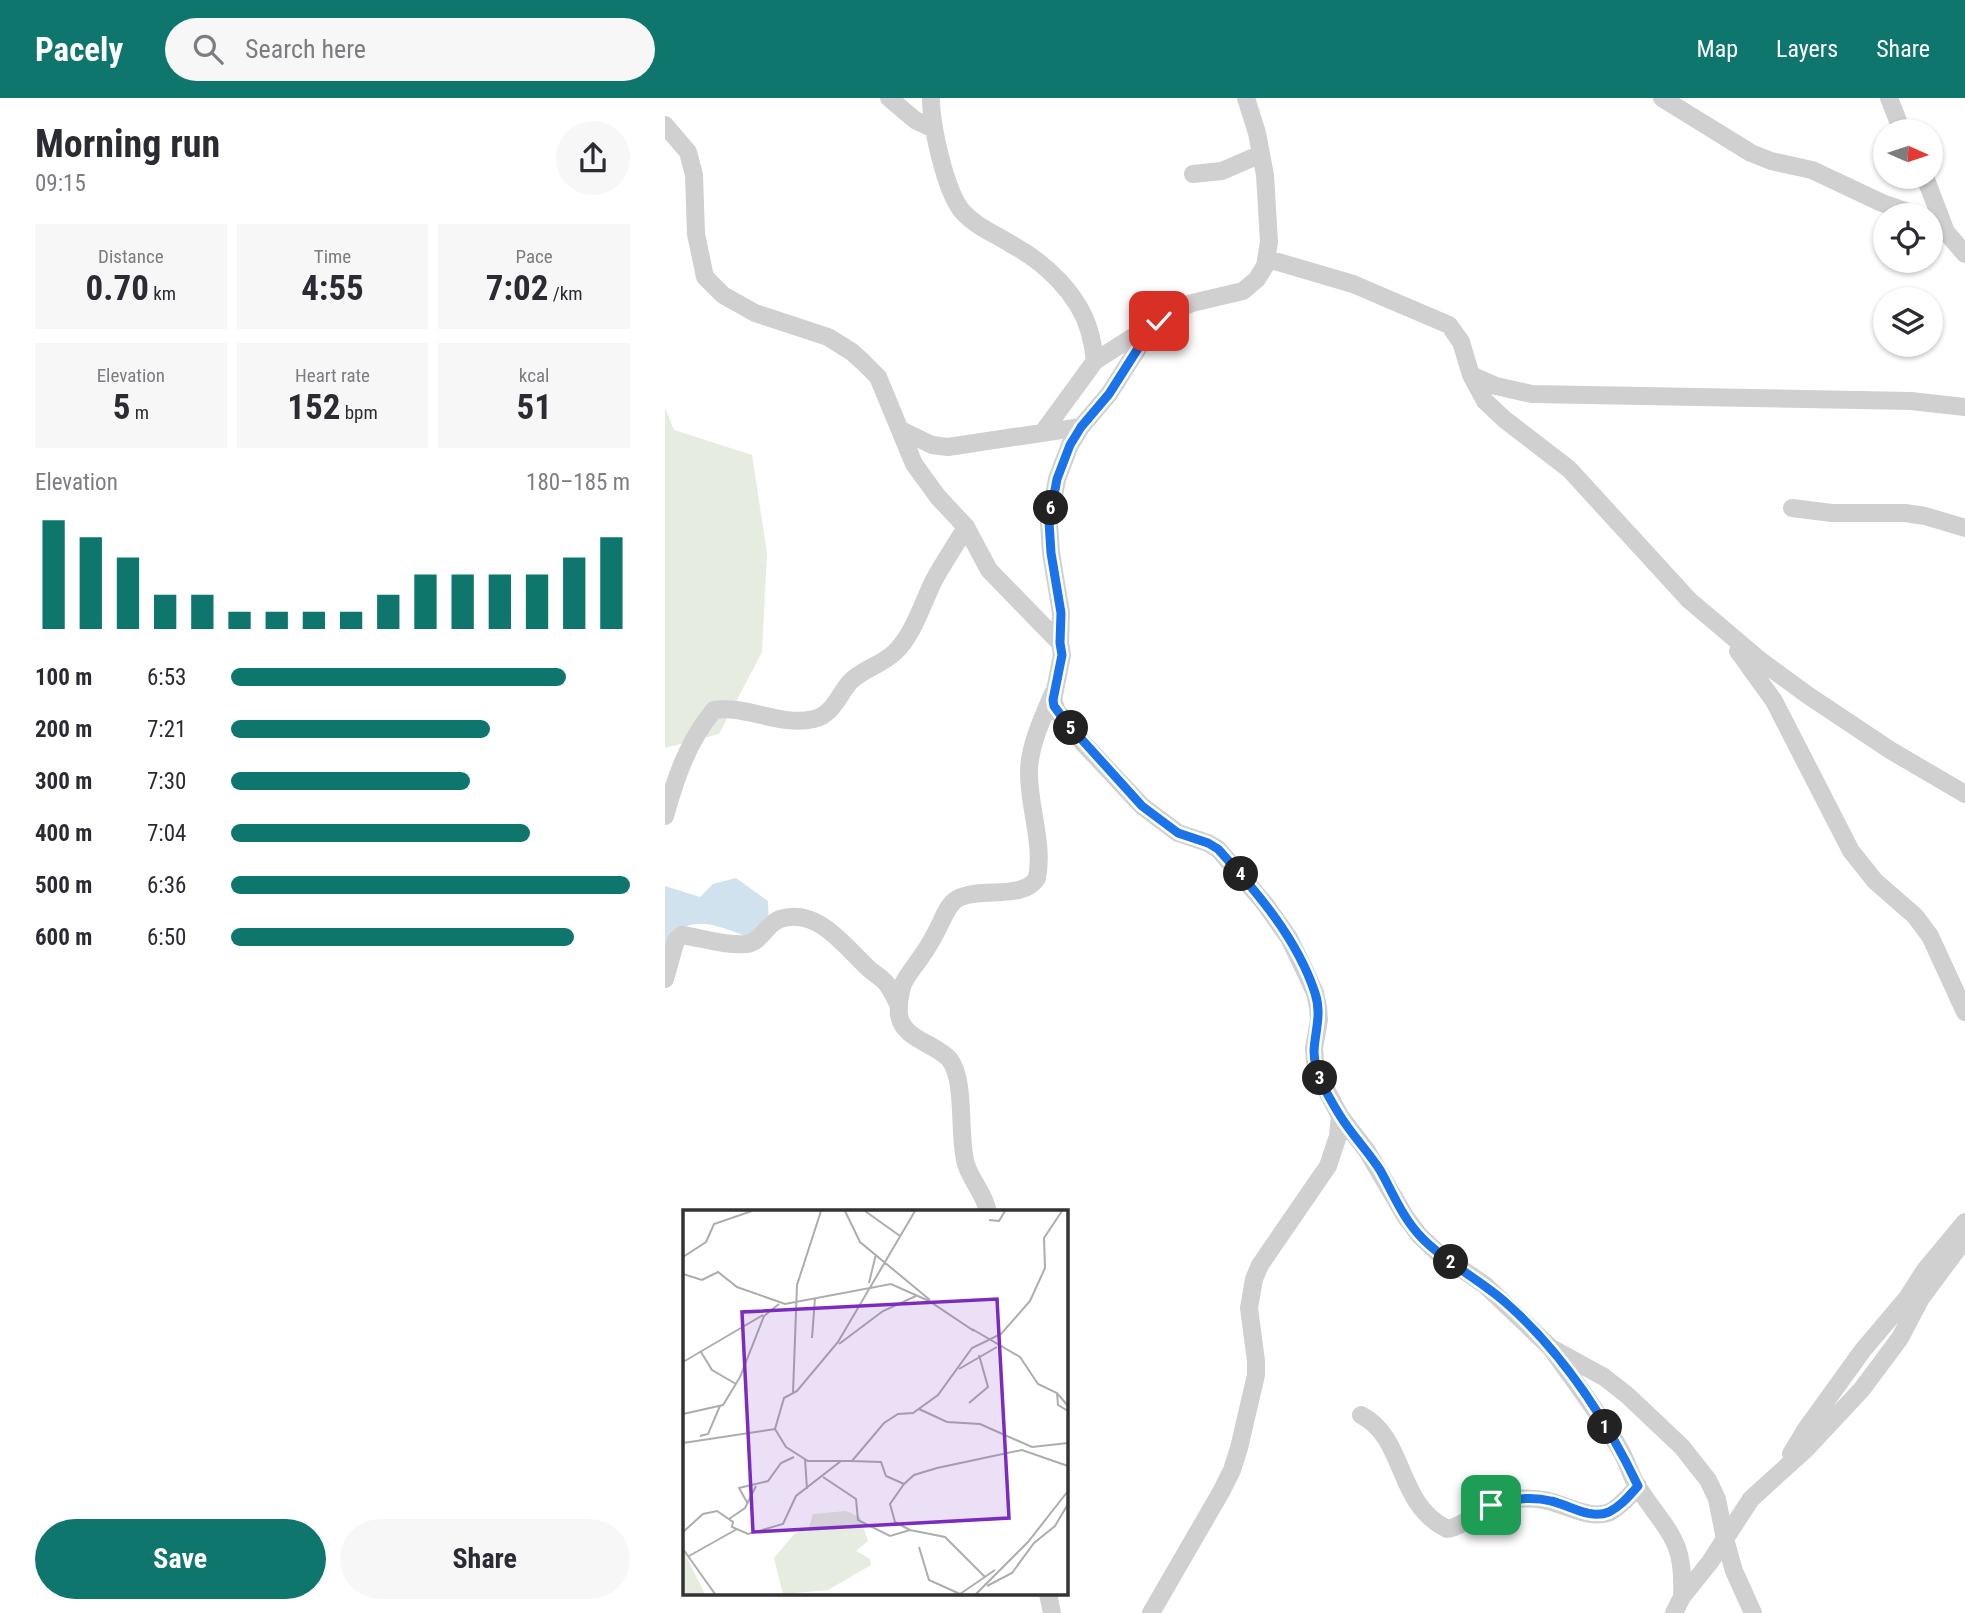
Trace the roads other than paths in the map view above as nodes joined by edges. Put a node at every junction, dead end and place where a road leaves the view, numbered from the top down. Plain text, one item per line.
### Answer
1 (889, 98) edge
2 (930, 98) edge
3 (1246, 98) edge
4 (1663, 98) edge
5 (1889, 98) edge
6 (1897, 119) edge
7 (665, 125) edge
8 (933, 130) junction
9 (1261, 154) junction
10 (1193, 174) dead end
11 (1930, 189) edge
12 (1882, 203) edge
13 (1943, 229) edge
14 (1947, 232) junction
15 (1965, 254) edge
16 (1268, 259) junction
17 (1159, 321) junction
18 (1095, 361) junction
19 (1471, 375) junction
20 (1965, 407) edge
21 (1081, 427) junction
22 (901, 429) junction
23 (1043, 432) junction
24 (1792, 508) dead end
25 (966, 527) junction
26 (1965, 528) edge
27 (1722, 628) junction
28 (1060, 643) junction
29 (1054, 690) junction
30 (1965, 794) edge
31 (665, 816) edge
32 (665, 979) edge
33 (899, 1006) junction
34 (1965, 1012) edge
35 (1340, 1116) junction
36 (987, 1210) edge
37 (1965, 1222) edge
38 (1965, 1239) edge
39 (1551, 1348) junction
40 (1361, 1415) dead end
41 (1783, 1468) junction
42 (1638, 1486) junction
43 (1725, 1539) junction
44 (1678, 1605) edge
45 (1151, 1613) edge
46 (1753, 1613) edge

1 - 8 street
2 - 8 street
3 - 9 street
4 - 12 street
5 - 6 street
7 - 22 street
8 - 18 street
9 - 10 street
9 - 16 street
11 - 14 street
13 - 14 street
14 - 15 street
16 - 17 street
16 - 19 street
17 - 18 street
17 - 21 street
18 - 23 street
19 - 20 street
19 - 27 street
21 - 23 street
21 - 28 street
22 - 23 street
22 - 25 street
24 - 26 street
25 - 28 street
25 - 31 street
27 - 30 street
27 - 34 street
28 - 29 street
29 - 33 street
29 - 35 street
32 - 33 street
33 - 36 street
35 - 39 street
35 - 45 street
37 - 41 street
38 - 41 street
39 - 42 street
39 - 43 street
40 - 42 street
41 - 43 street
42 - 44 street
43 - 44 street
43 - 46 street

